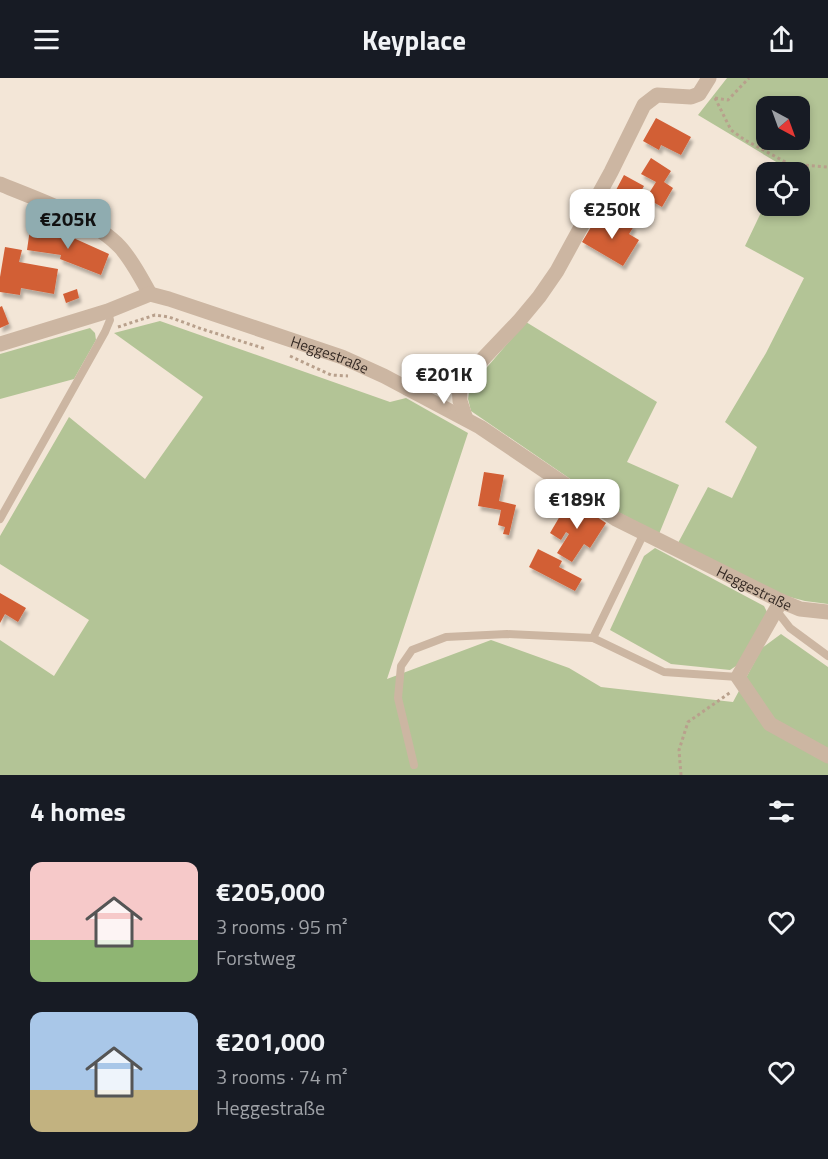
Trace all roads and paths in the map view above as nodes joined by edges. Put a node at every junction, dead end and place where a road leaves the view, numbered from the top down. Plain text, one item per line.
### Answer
1 (709, 78) edge
2 (749, 78) edge
3 (699, 94) junction
4 (715, 98) junction
5 (828, 167) edge
6 (0, 184) edge
7 (150, 294) junction
8 (108, 311) junction
9 (105, 332) junction
10 (0, 344) edge
11 (275, 351) dead end
12 (286, 355) dead end
13 (356, 377) dead end
14 (459, 384) junction
15 (407, 388) junction
16 (466, 419) junction
17 (0, 519) edge
18 (644, 533) junction
19 (778, 606) junction
20 (828, 612) edge
21 (592, 638) junction
22 (828, 656) edge
23 (740, 680) junction
24 (828, 756) edge
25 (414, 765) dead end
26 (681, 775) edge

1 - 3 street
2 - 4 path
3 - 4 path
3 - 14 street
4 - 5 path
6 - 7 street
7 - 8 street
7 - 15 street, Heggestraße
8 - 9 lane
8 - 10 street
9 - 11 path
9 - 17 lane
12 - 13 path
14 - 15 street
14 - 16 street
15 - 16 street, Heggestraße
16 - 18 street, Heggestraße
18 - 19 street, Heggestraße
18 - 21 lane
19 - 20 street, Heggestraße
19 - 22 lane
19 - 23 street
21 - 23 lane
21 - 25 lane
23 - 24 street
23 - 26 path

